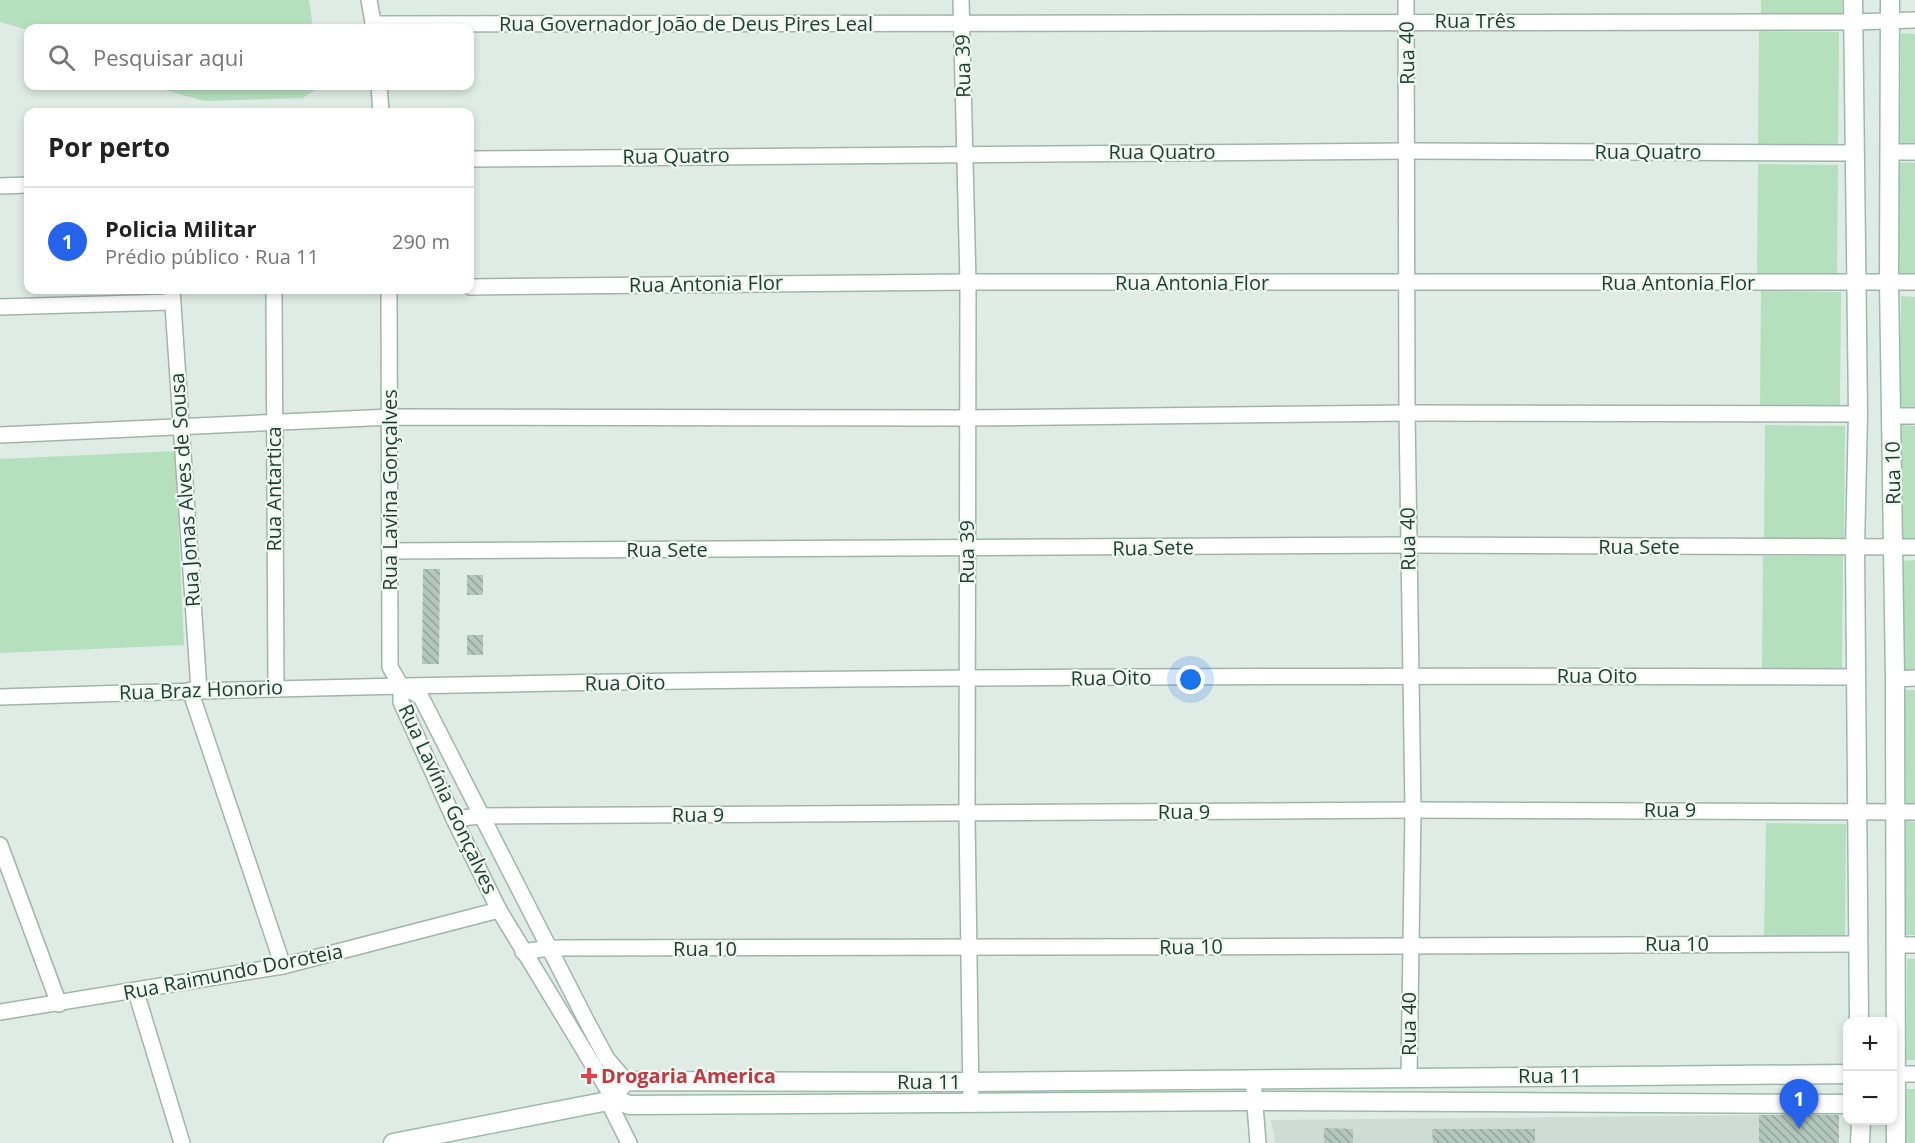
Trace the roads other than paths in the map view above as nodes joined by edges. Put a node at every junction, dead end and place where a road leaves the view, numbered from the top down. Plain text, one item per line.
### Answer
1 (369, 0) edge
2 (961, 0) edge
3 (1406, 0) edge
4 (1853, 0) edge
5 (1890, 0) edge
6 (1891, 20) junction
7 (1915, 20) edge
8 (1406, 21) junction
9 (1853, 22) junction
10 (374, 24) edge
11 (963, 24) junction
12 (474, 26) edge
13 (379, 90) edge
14 (381, 108) edge
15 (1408, 151) junction
16 (1889, 152) junction
17 (1915, 152) edge
18 (964, 153) junction
19 (1854, 153) junction
20 (474, 159) edge
21 (24, 185) edge
22 (0, 186) edge
23 (968, 282) junction
24 (1856, 282) junction
25 (1889, 282) junction
26 (1915, 282) edge
27 (1407, 284) junction
28 (474, 286) edge
29 (274, 294) edge
30 (388, 294) edge
31 (172, 296) edge
32 (0, 307) edge
33 (1407, 413) junction
34 (1858, 414) junction
35 (1892, 416) junction
36 (1915, 416) edge
37 (390, 417) junction
38 (968, 418) junction
39 (274, 420) junction
40 (180, 427) junction
41 (0, 435) edge
42 (1408, 545) junction
43 (1894, 547) junction
44 (1915, 547) edge
45 (1855, 548) junction
46 (968, 550) junction
47 (391, 551) junction
48 (1411, 676) junction
49 (1857, 677) junction
50 (1915, 678) edge
51 (1895, 679) junction
52 (967, 680) junction
53 (401, 686) junction
54 (276, 688) junction
55 (194, 690) junction
56 (0, 697) edge
57 (1413, 810) junction
58 (1858, 811) junction
59 (1896, 812) junction
60 (1915, 812) edge
61 (967, 814) junction
62 (479, 816) junction
63 (454, 819) junction
64 (0, 845) edge
65 (499, 910) junction
66 (1409, 944) junction
67 (1858, 944) junction
68 (1894, 945) junction
69 (1915, 945) edge
70 (549, 948) junction
71 (969, 950) junction
72 (523, 952) junction
73 (283, 966) junction
74 (136, 992) junction
75 (59, 1004) junction
76 (0, 1012) edge
77 (1859, 1017) edge
78 (1894, 1071) edge
79 (1843, 1074) edge
80 (1897, 1074) edge
81 (1915, 1074) edge
82 (1409, 1077) junction
83 (1253, 1080) junction
84 (626, 1081) junction
85 (969, 1082) junction
86 (611, 1099) junction
87 (1254, 1101) junction
88 (971, 1104) junction
89 (1843, 1104) edge
90 (1861, 1125) edge
91 (1896, 1125) edge
92 (1253, 1142) edge
93 (182, 1143) edge
94 (393, 1143) edge
95 (629, 1143) edge
96 (1860, 1143) edge
97 (1896, 1143) edge

1 - 10 street
2 - 11 street, Rua 39
3 - 8 street, Rua 40
4 - 9 main road, Rua 10
5 - 6 main road, Rua 10
6 - 7 street, Rua Três
6 - 9 street, Rua Três
6 - 16 main road, Rua 10
8 - 9 street, Rua Três
8 - 11 street, Rua Três
8 - 15 street, Rua 40
9 - 19 main road, Rua 10
11 - 12 street, Rua Governador João de Deus Pires Leal
11 - 18 street, Rua 39
13 - 14 street
15 - 18 street, Rua Quatro
15 - 19 street, Rua Quatro
15 - 27 street, Rua 40
16 - 17 street
16 - 25 main road, Rua 10
18 - 20 street, Rua Quatro
18 - 23 street, Rua 39
19 - 24 main road, Rua 10
21 - 22 street
23 - 27 street, Rua Antonia Flor
23 - 28 street, Rua Antonia Flor
23 - 38 street, Rua 39
24 - 25 street, Rua Antonia Flor
24 - 27 street, Rua Antonia Flor
24 - 34 main road, Rua 10
25 - 26 street, Rua Antonia Flor
25 - 35 main road, Rua 10
27 - 33 street, Rua 40
29 - 39 street, Rua Antartica
30 - 37 street, Rua Lavina Gonçalves
31 - 32 street
31 - 40 street, Rua Jonas Alves de Sousa
33 - 34 street
33 - 38 street
33 - 42 street, Rua 40
34 - 45 main road, Rua 10
35 - 36 street
35 - 43 main road, Rua 10
37 - 38 street
37 - 39 street
37 - 47 street, Rua Lavina Gonçalves
38 - 46 street, Rua 39
39 - 40 street
39 - 54 street, Rua Antartica
40 - 41 street
40 - 55 street, Rua Jonas Alves de Sousa
42 - 45 street, Rua Sete
42 - 46 street, Rua Sete
42 - 48 street, Rua 40
43 - 44 street, Rua Sete
43 - 45 street, Rua Sete
43 - 51 main road, Rua 10
45 - 49 main road, Rua 10
46 - 47 street, Rua Sete
46 - 52 street, Rua 39
47 - 53 street, Rua Lavina Gonçalves
48 - 49 street, Rua Oito
48 - 52 street, Rua Oito
48 - 57 street, Rua 40
49 - 58 main road, Rua 10
50 - 51 street
51 - 59 main road, Rua 10
52 - 53 street, Rua Oito
52 - 61 street, Rua 39
53 - 54 street, Rua Braz Honorio
53 - 62 street, Rua Lavínia Gonçalves
53 - 63 street, Rua Lavínia Gonçalves
54 - 55 street, Rua Braz Honorio
55 - 56 street, Rua Braz Honorio
55 - 73 street, Rua Jonas Alves de Sousa
57 - 58 street, Rua 9
57 - 61 street, Rua 9
57 - 66 street, Rua 40
58 - 59 street, Rua 9
58 - 67 main road, Rua 10
59 - 60 street, Rua 9
59 - 68 main road, Rua 10
61 - 62 street, Rua 9
61 - 71 street, Rua 39
62 - 63 street, Rua 9
62 - 70 street, Rua Lavínia Gonçalves
63 - 65 street, Rua Lavínia Gonçalves
64 - 75 street
65 - 72 street, Rua Lavínia Gonçalves
65 - 73 street, Rua Raimundo Doroteia
66 - 67 street, Rua 10
66 - 71 street, Rua 10
66 - 82 street, Rua 40
67 - 77 main road, Rua 10
68 - 69 street
68 - 78 main road, Rua 10
70 - 71 street, Rua 10
70 - 72 street, Rua 10
70 - 84 street, Rua Lavínia Gonçalves
71 - 85 street, Rua 39
72 - 86 street, Rua Lavínia Gonçalves
73 - 74 street, Rua Raimundo Doroteia
74 - 75 street, Rua Raimundo Doroteia
74 - 93 street
75 - 76 street, Rua Raimundo Doroteia
79 - 82 main road, Rua 11
80 - 81 street
82 - 83 main road, Rua 11
83 - 85 main road, Rua 11
83 - 87 street
84 - 85 main road, Rua 11
84 - 86 main road
85 - 88 street, Rua 39
86 - 88 main road, Rua 11
86 - 94 main road
86 - 95 street, Rua Lavínia Gonçalves
87 - 88 main road, Rua 11
87 - 89 main road, Rua 11
87 - 92 street
90 - 96 main road
91 - 97 main road, Rua 10

